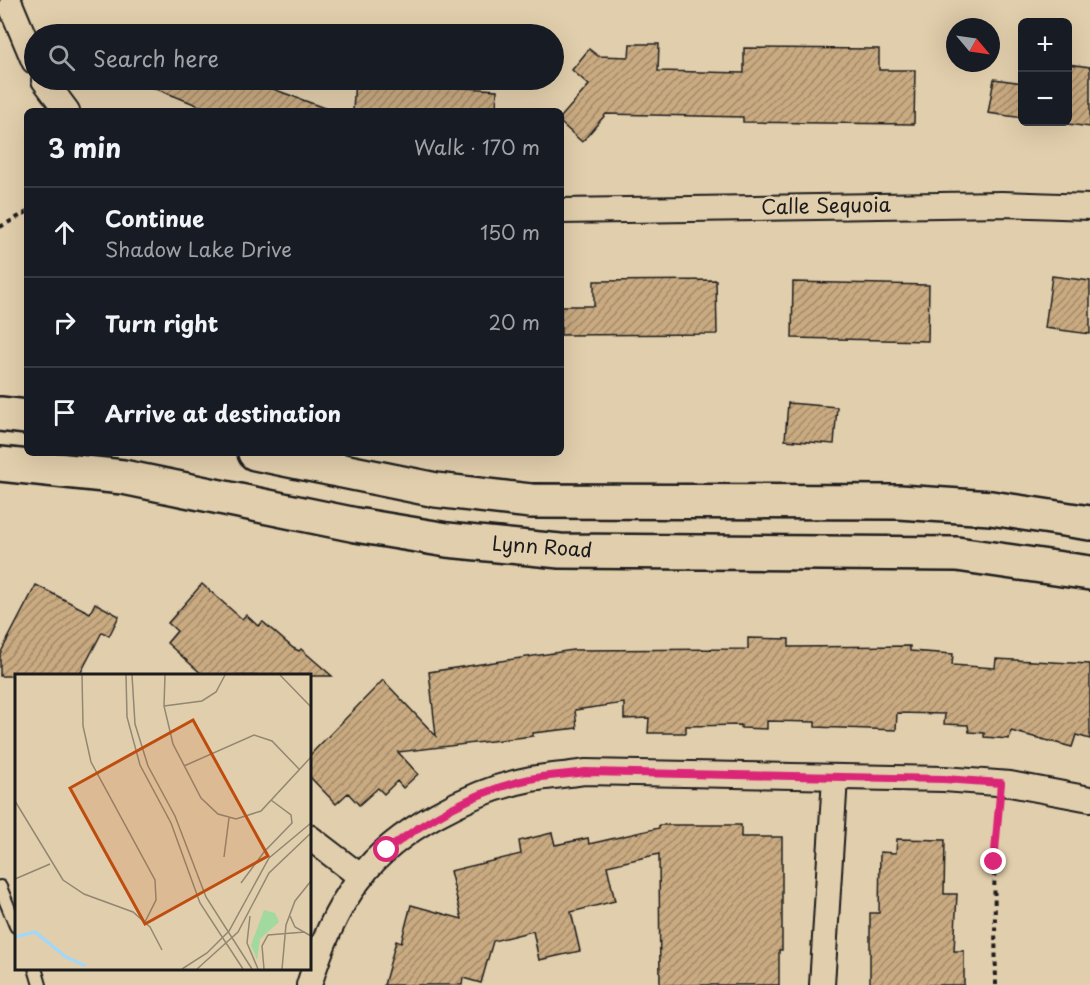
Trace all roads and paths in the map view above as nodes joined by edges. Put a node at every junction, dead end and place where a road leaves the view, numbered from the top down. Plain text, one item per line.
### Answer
1 (12, 5) edge
2 (24, 36) edge
3 (51, 90) edge
4 (65, 108) edge
5 (1090, 207) edge
6 (564, 211) edge
7 (24, 214) edge
8 (0, 227) edge
9 (0, 414) edge
10 (24, 417) edge
11 (270, 456) edge
12 (0, 464) edge
13 (1090, 523) edge
14 (1090, 573) edge
15 (834, 778) junction
16 (1001, 783) junction
17 (1090, 799) edge
18 (310, 838) edge
19 (361, 877) junction
20 (0, 887) edge
21 (15, 924) edge
22 (35, 970) edge
23 (40, 985) edge
24 (309, 985) edge
25 (822, 985) edge
26 (996, 985) edge

1 - 2 street
3 - 4 street
5 - 6 street, Calle Sequoia
7 - 8 path
9 - 10 main road
11 - 13 main road
12 - 14 main road, Lynn Road
15 - 16 street
15 - 19 street
15 - 25 street
16 - 17 street
16 - 26 path
18 - 19 street
19 - 24 street
20 - 21 lane
22 - 23 lane

